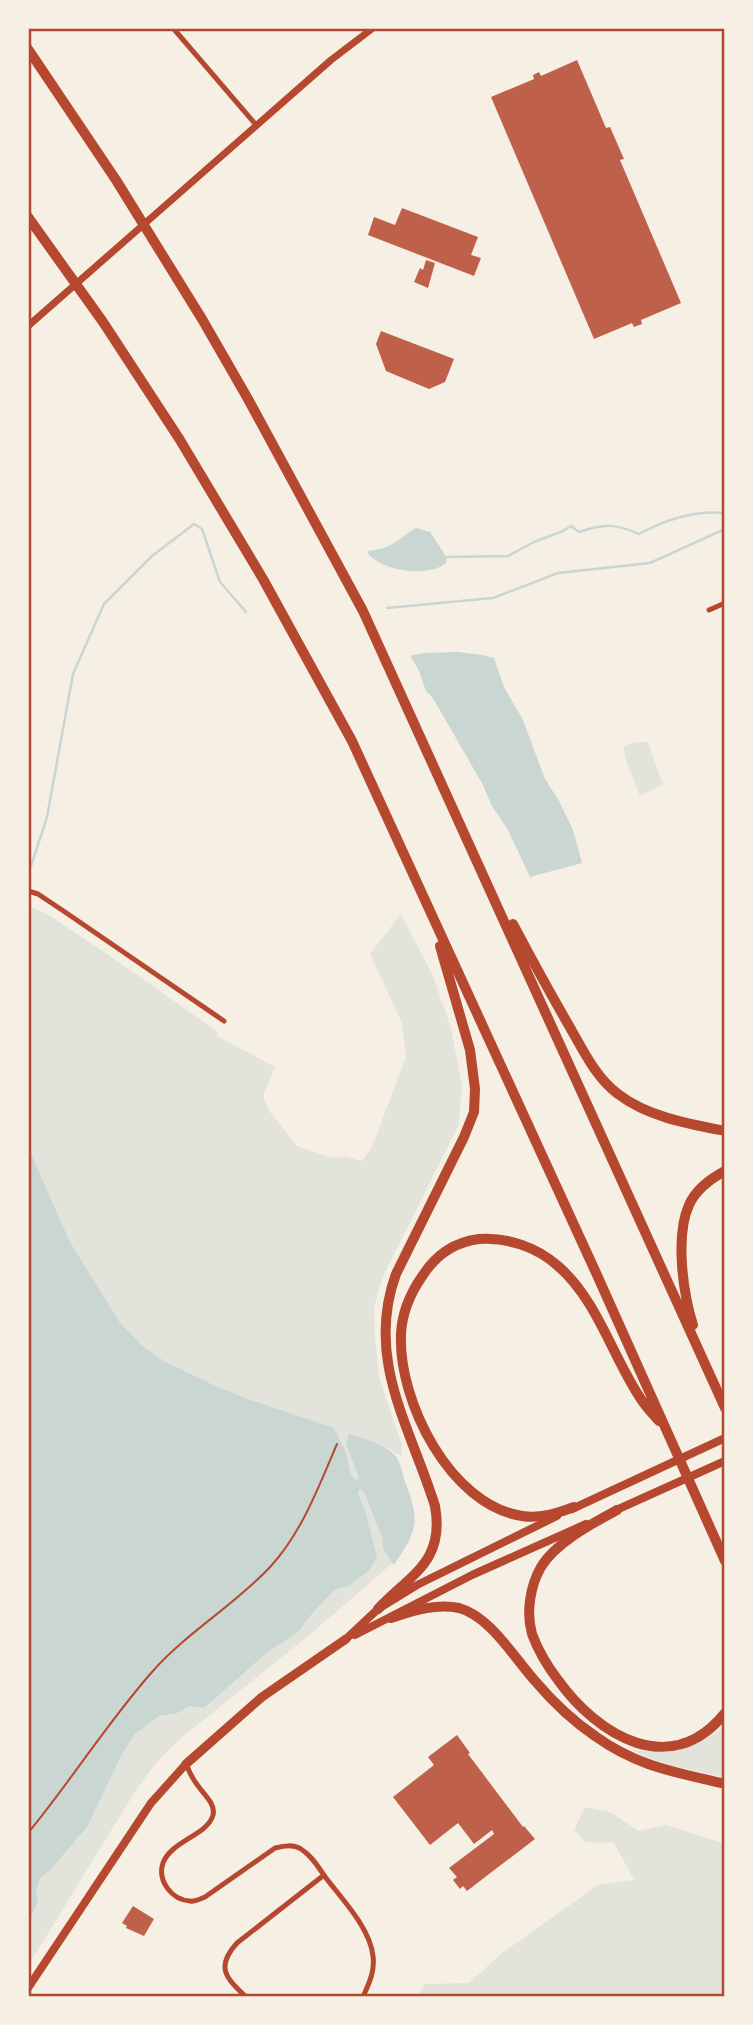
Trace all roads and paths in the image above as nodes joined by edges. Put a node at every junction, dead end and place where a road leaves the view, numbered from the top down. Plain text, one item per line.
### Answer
1 (173, 28) edge
2 (373, 28) edge
3 (28, 49) edge
4 (257, 126) junction
5 (28, 217) edge
6 (28, 326) edge
7 (725, 603) edge
8 (709, 610) dead end
9 (461, 823) junction
10 (28, 891) edge
11 (427, 905) junction
12 (224, 1021) dead end
13 (725, 1131) edge
14 (725, 1171) edge
15 (703, 1359) junction
16 (725, 1408) edge
17 (667, 1431) junction
18 (725, 1438) edge
19 (337, 1444) dead end
20 (725, 1461) edge
21 (574, 1507) junction
22 (617, 1510) junction
23 (725, 1561) edge
24 (378, 1609) junction
25 (391, 1618) junction
26 (346, 1639) junction
27 (725, 1713) edge
28 (186, 1765) junction
29 (725, 1784) edge
30 (28, 1833) edge
31 (324, 1875) junction
32 (28, 1988) edge
33 (246, 1997) edge
34 (363, 1997) edge

1 - 4 street
2 - 4 main road
3 - 9 highway
4 - 6 main road
5 - 11 highway
7 - 8 street
9 - 13 highway
9 - 15 highway
10 - 12 street
11 - 17 highway
11 - 24 highway
14 - 15 highway
15 - 16 highway
17 - 21 highway
17 - 23 highway
18 - 21 main road
19 - 30 path
20 - 22 main road
21 - 24 main road
22 - 25 main road
22 - 27 highway
24 - 26 main road
25 - 26 main road
25 - 29 highway
26 - 28 highway
28 - 31 street
28 - 32 main road
31 - 33 street
31 - 34 street

